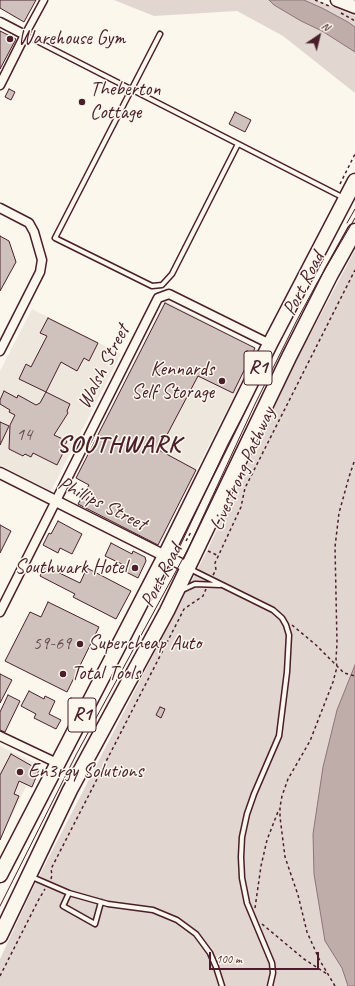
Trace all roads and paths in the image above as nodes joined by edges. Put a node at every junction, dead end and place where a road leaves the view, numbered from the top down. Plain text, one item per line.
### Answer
1 (44, 0) edge
2 (337, 0) edge
3 (355, 7) edge
4 (0, 22) edge
5 (160, 34) dead end
6 (25, 35) junction
7 (0, 85) edge
8 (132, 90) junction
9 (238, 144) junction
10 (355, 154) edge
11 (355, 181) edge
12 (340, 184) dead end
13 (346, 199) junction
14 (0, 208) edge
15 (355, 231) edge
16 (355, 270) edge
17 (270, 344) junction
18 (0, 352) edge
19 (355, 459) edge
20 (0, 473) edge
21 (56, 502) junction
22 (191, 532) dead end
23 (186, 542) dead end
24 (208, 551) dead end
25 (165, 556) junction
26 (219, 556) junction
27 (189, 568) junction
28 (214, 573) dead end
29 (207, 587) dead end
30 (234, 590) junction
31 (175, 595) junction
32 (0, 612) edge
33 (286, 625) junction
34 (337, 667) junction
35 (355, 676) edge
36 (0, 736) edge
37 (57, 763) junction
38 (280, 807) junction
39 (0, 875) edge
40 (30, 876) junction
41 (48, 884) junction
42 (69, 893) junction
43 (101, 902) junction
44 (254, 918) junction
45 (0, 936) edge
46 (0, 976) edge
47 (328, 976) junction
48 (222, 986) edge
49 (270, 986) edge
50 (335, 986) edge

1 - 6 street
2 - 3 main road
4 - 6 street
5 - 8 lane
6 - 7 street
6 - 8 lane
8 - 9 lane
8 - 9 lane
9 - 13 lane
10 - 12 path
11 - 13 highway, Port Road / R1
13 - 17 highway, Port Road / R1
14 - 18 street
15 - 27 highway, Port Road / R1
16 - 26 path, Livestrong Pathway
17 - 21 street, Walsh Street
17 - 25 highway, Port Road / R1
19 - 34 path
20 - 21 street, Phillips Street
21 - 25 street, Phillips Street
21 - 32 street, Walsh Street
22 - 23 path
24 - 26 path
25 - 27 street, Phillips Street
25 - 37 highway, Port Road / R1
26 - 28 path, Livestrong Pathway
27 - 30 lane
27 - 31 highway, Port Road / R1
29 - 41 path
30 - 31 lane
30 - 33 lane
31 - 40 highway, Port Road / R1
33 - 34 path
33 - 44 lane
34 - 35 path
34 - 38 path
36 - 37 street
37 - 39 highway, Port Road / R1
38 - 44 path
38 - 47 path
40 - 41 lane
40 - 45 highway, Port Road / R1
41 - 42 lane
41 - 46 path
42 - 43 lane
42 - 43 lane
43 - 48 lane
44 - 47 path
44 - 49 lane
47 - 50 path

